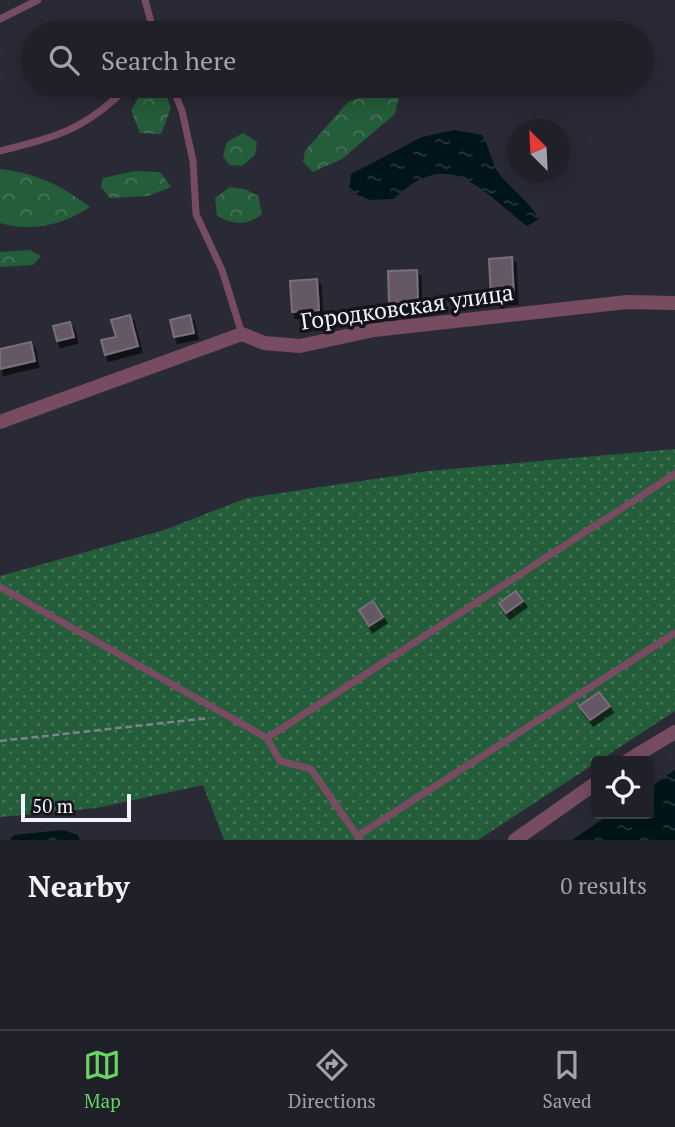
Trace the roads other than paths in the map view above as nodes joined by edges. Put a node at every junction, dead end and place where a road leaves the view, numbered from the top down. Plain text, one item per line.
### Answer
1 (38, 0) edge
2 (145, 0) edge
3 (0, 19) edge
4 (151, 21) edge
5 (117, 98) edge
6 (177, 98) edge
7 (0, 151) edge
8 (672, 301) edge
9 (242, 334) junction
10 (0, 422) edge
11 (675, 474) edge
12 (0, 587) edge
13 (675, 632) edge
14 (675, 732) edge
15 (267, 738) junction
16 (635, 756) edge
17 (591, 787) edge
18 (359, 838) edge
19 (515, 840) edge

1 - 3 lane
2 - 4 lane
5 - 7 lane
6 - 9 lane
8 - 9 street, Городковская улица
9 - 10 street
11 - 15 lane
12 - 15 lane
13 - 18 lane
14 - 16 street
15 - 18 lane
17 - 19 street

